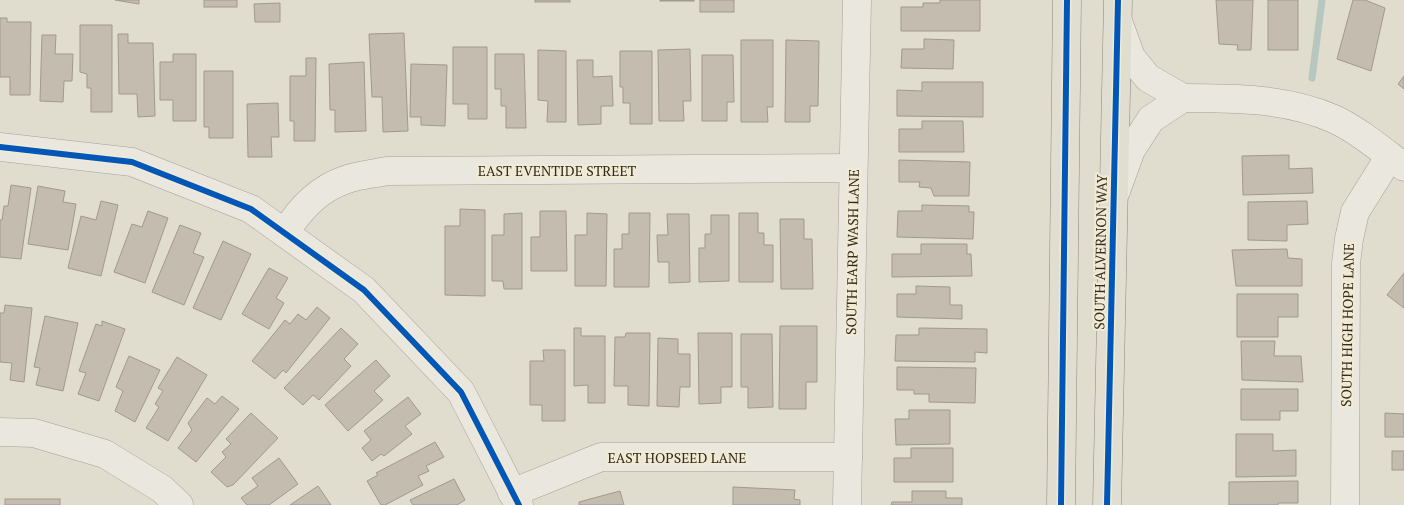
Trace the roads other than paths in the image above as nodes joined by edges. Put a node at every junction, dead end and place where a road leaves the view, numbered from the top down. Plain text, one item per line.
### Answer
1 (856, 0) edge
2 (1067, 0) edge
3 (1118, 10) edge
4 (1183, 98) junction
5 (0, 147) edge
6 (1397, 162) edge
7 (853, 168) junction
8 (1114, 197) junction
9 (285, 234) junction
10 (0, 432) edge
11 (848, 457) junction
12 (515, 499) edge
13 (179, 505) edge
14 (847, 505) edge
15 (1061, 505) edge
16 (1107, 505) edge
17 (1345, 505) edge

1 - 7 street, SOUTH EARP WASH LANE
2 - 15 main road
3 - 4 street
3 - 8 main road, SOUTH ALVERNON WAY
4 - 6 street
4 - 8 street
5 - 9 street
6 - 17 street, SOUTH HIGH HOPE LANE
7 - 9 street, EAST EVENTIDE STREET
7 - 11 street, SOUTH EARP WASH LANE
8 - 16 main road, SOUTH ALVERNON WAY
9 - 12 street
10 - 13 street
11 - 12 street, EAST HOPSEED LANE
11 - 14 street, SOUTH EARP WASH LANE

